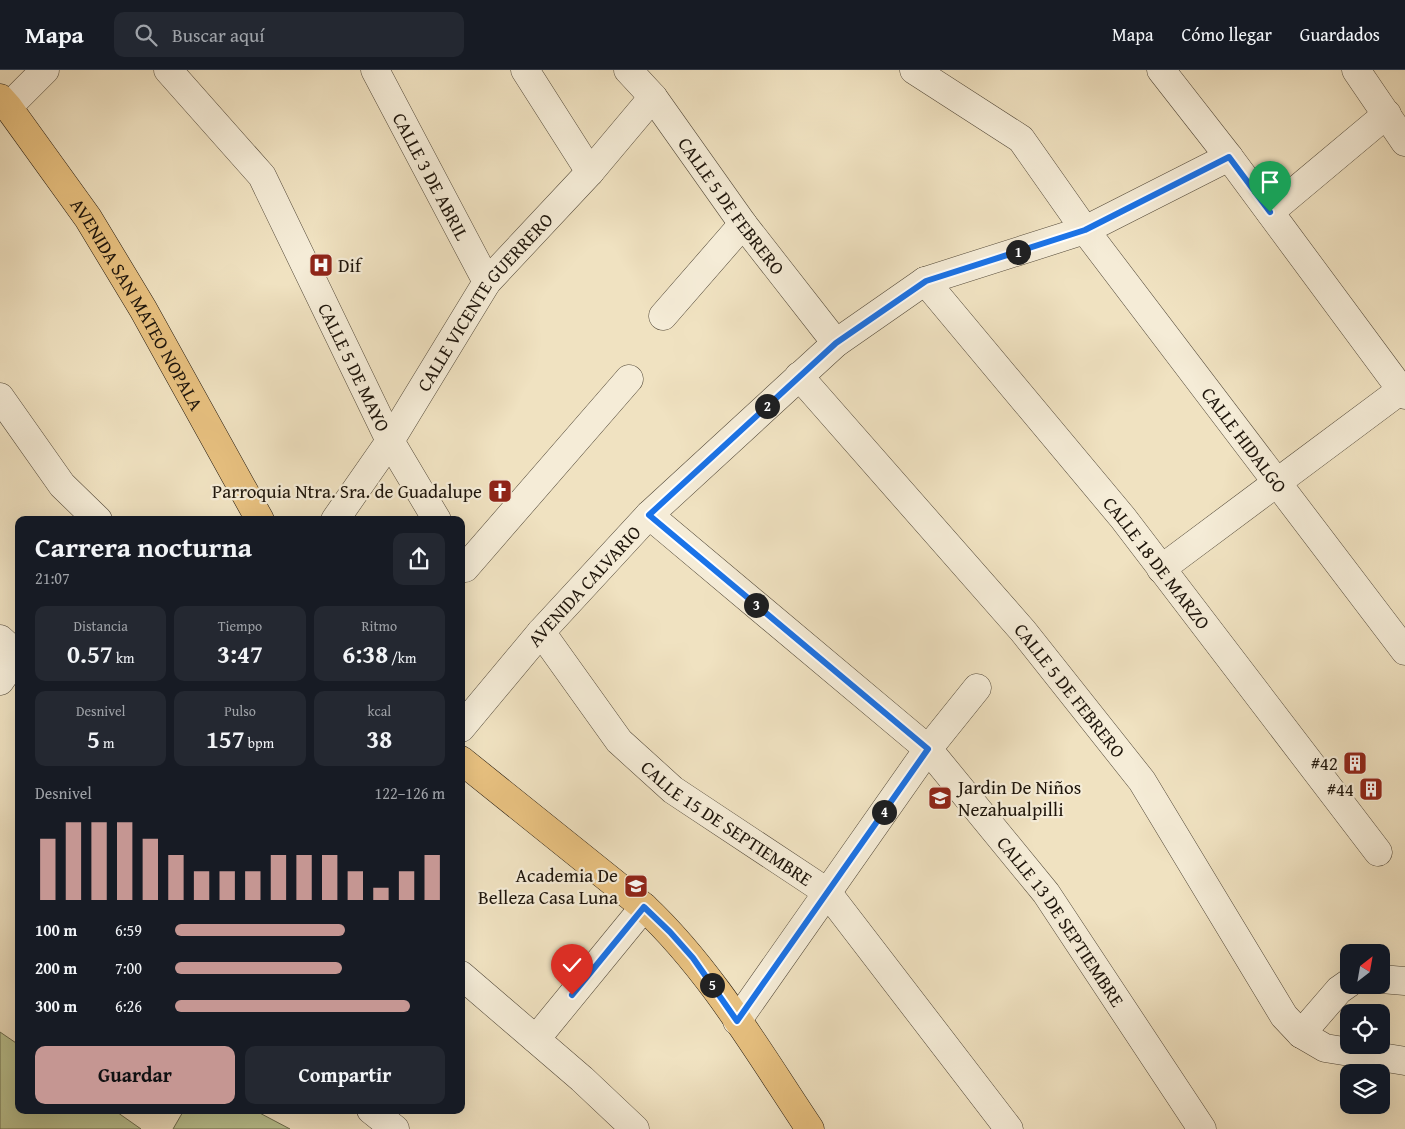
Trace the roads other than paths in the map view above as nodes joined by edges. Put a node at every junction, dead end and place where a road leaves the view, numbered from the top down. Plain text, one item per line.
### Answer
1 (45, 70) edge
2 (168, 70) edge
3 (375, 70) edge
4 (525, 70) edge
5 (628, 70) edge
6 (914, 70) edge
7 (1161, 70) edge
8 (1356, 70) edge
9 (653, 97) junction
10 (4, 102) edge
11 (1387, 114) junction
12 (1405, 142) edge
13 (1229, 157) junction
14 (590, 172) junction
15 (1270, 212) junction
16 (743, 224) junction
17 (1085, 230) junction
18 (926, 281) junction
19 (487, 282) junction
20 (663, 316) dead end
21 (836, 343) junction
22 (799, 376) junction
23 (629, 379) dead end
24 (1404, 391) edge
25 (2, 404) edge
26 (390, 441) junction
27 (1276, 482) junction
28 (649, 515) junction
29 (94, 516) edge
30 (258, 516) edge
31 (338, 516) edge
32 (435, 516) edge
33 (465, 562) edge
34 (1161, 569) junction
35 (541, 632) junction
36 (0, 639) edge
37 (1405, 651) edge
38 (15, 652) edge
39 (15, 659) edge
40 (0, 681) edge
41 (977, 688) dead end
42 (465, 723) edge
43 (928, 749) junction
44 (465, 763) edge
45 (1378, 852) dead end
46 (827, 892) junction
47 (644, 907) junction
48 (465, 978) edge
49 (1390, 980) edge
50 (1405, 981) edge
51 (1340, 989) edge
52 (737, 1021) junction
53 (1301, 1034) junction
54 (536, 1039) junction
55 (1405, 1061) edge
56 (376, 1114) edge
57 (396, 1129) edge
58 (635, 1129) edge
59 (810, 1129) edge
60 (1009, 1129) edge
61 (1202, 1129) edge

1 - 10 street
2 - 26 street, CALLE 5 DE MAYO
3 - 19 street, CALLE 3 DE ABRIL
4 - 14 street
5 - 9 street, CALLE 5 DE FEBRERO
6 - 17 street, CALLE HIDALGO
7 - 13 street
8 - 11 street
9 - 14 street, CALLE VICENTE GUERRERO
9 - 16 street, CALLE 5 DE FEBRERO
10 - 30 main road, AVENIDA SAN MATEO NOPALA
11 - 12 street
11 - 15 street
13 - 15 street
13 - 17 street, AVENIDA CALVARIO
14 - 19 street, CALLE VICENTE GUERRERO
15 - 24 street
16 - 20 street
16 - 21 street, CALLE 5 DE FEBRERO
17 - 18 street, AVENIDA CALVARIO
17 - 27 street, CALLE HIDALGO
18 - 21 street, AVENIDA CALVARIO
18 - 34 street, CALLE 18 DE MARZO
19 - 26 street, CALLE VICENTE GUERRERO
21 - 22 street, AVENIDA CALVARIO
22 - 28 street, AVENIDA CALVARIO
22 - 53 street, CALLE 5 DE FEBRERO
23 - 33 street
24 - 27 street
25 - 29 street
26 - 31 street, CALLE VICENTE GUERRERO
26 - 32 street, CALLE 5 DE MAYO
27 - 34 street
27 - 37 street, CALLE HIDALGO
28 - 35 street, AVENIDA CALVARIO
28 - 43 street, CALLE 13 DE SEPTIEMBRE
34 - 45 street, CALLE 18 DE MARZO
35 - 42 street, AVENIDA CALVARIO
35 - 46 street, CALLE 15 DE SEPTIEMBRE
36 - 38 street
39 - 40 street
41 - 43 street
43 - 46 street
43 - 61 street, CALLE 13 DE SEPTIEMBRE
44 - 47 main road
46 - 52 street
46 - 60 street, CALLE 15 DE SEPTIEMBRE
47 - 52 main road
47 - 54 street
48 - 54 street
49 - 50 street
51 - 53 street
52 - 59 main road
53 - 55 street, CALLE 5 DE FEBRERO
54 - 58 street
56 - 57 street

